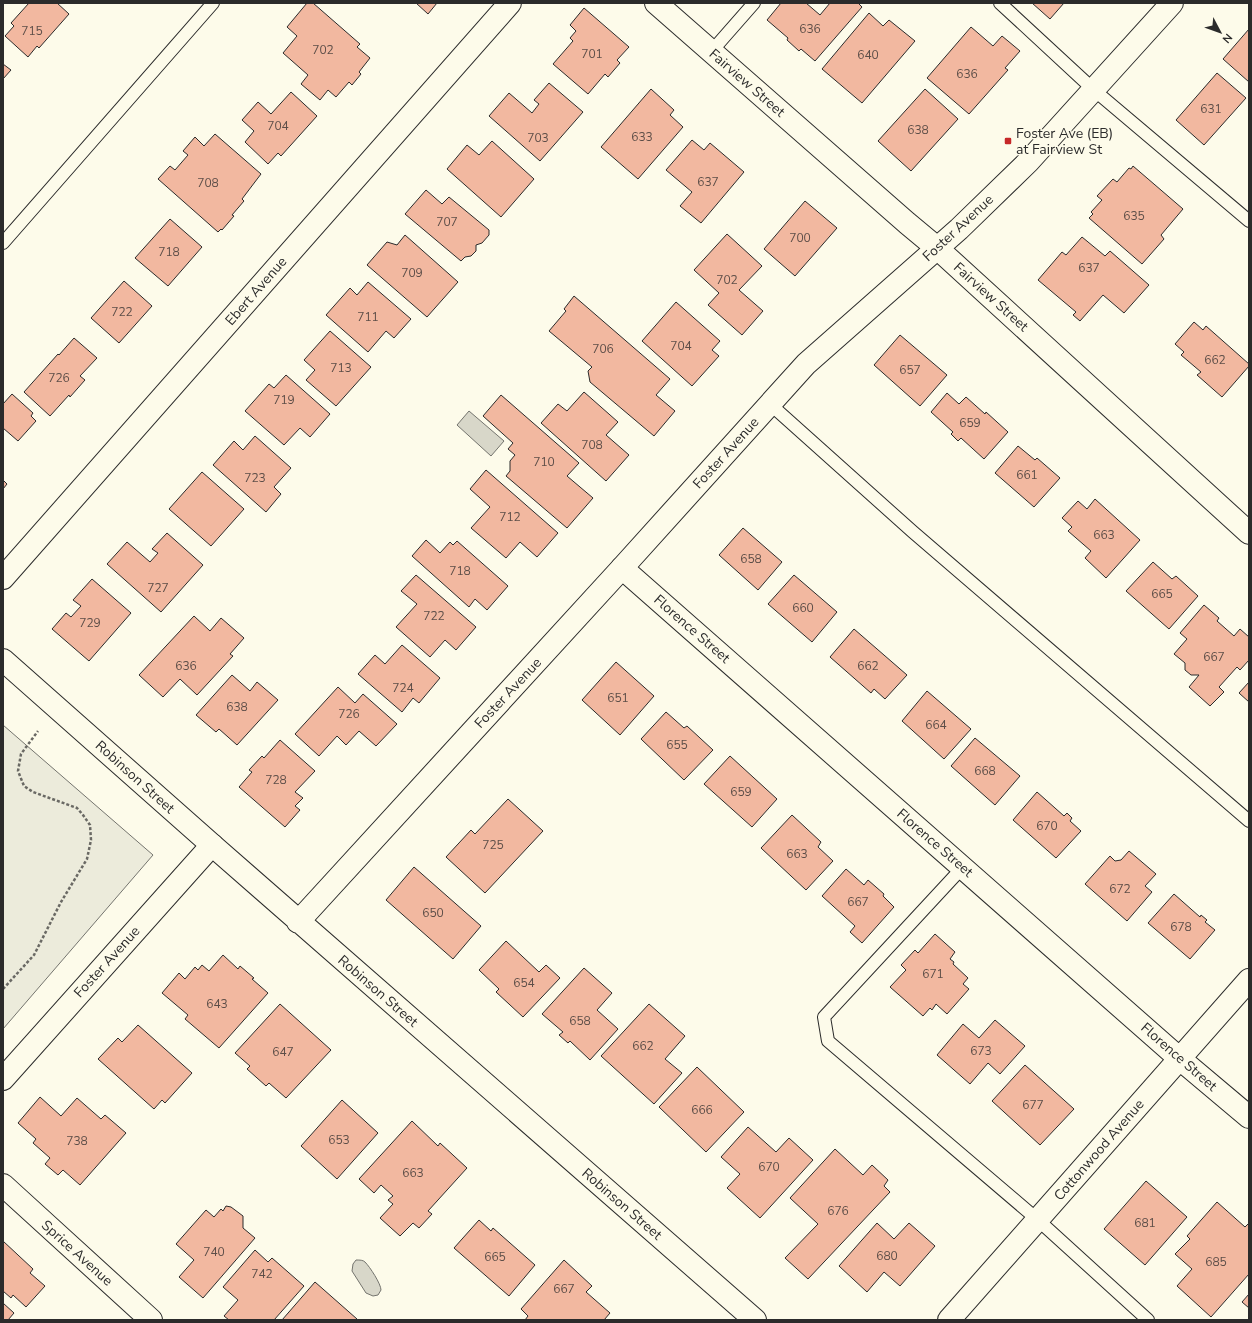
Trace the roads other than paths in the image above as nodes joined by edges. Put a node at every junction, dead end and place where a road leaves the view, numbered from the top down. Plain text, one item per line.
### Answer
1 (213, 3) edge
2 (510, 3) edge
3 (656, 3) edge
4 (754, 3) edge
5 (1000, 3) edge
6 (1172, 3) edge
7 (711, 52) junction
8 (1094, 90) junction
9 (1249, 221) edge
10 (3, 243) edge
11 (937, 248) junction
12 (770, 404) junction
13 (1249, 533) edge
14 (622, 568) junction
15 (3, 578) edge
16 (4, 664) edge
17 (1249, 821) edge
18 (212, 845) junction
19 (962, 867) junction
20 (298, 922) junction
21 (1249, 980) edge
22 (1180, 1059) junction
23 (3, 1079) edge
24 (1249, 1117) edge
25 (3, 1185) edge
26 (1038, 1220) junction
27 (151, 1320) edge
28 (755, 1320) edge
29 (949, 1320) edge
30 (1148, 1320) edge

1 - 10 lane
2 - 15 street, Ebert Avenue
3 - 7 street, Fairview Street
4 - 7 lane
5 - 8 lane
6 - 8 street, Foster Avenue
7 - 11 street, Fairview Street
8 - 9 lane
8 - 11 street, Foster Avenue
11 - 12 street, Foster Avenue
11 - 13 street, Fairview Street
12 - 14 street, Foster Avenue
12 - 17 lane
14 - 19 street, Florence Street
14 - 20 street, Foster Avenue
16 - 18 street, Robinson Street
18 - 20 street, Robinson Street
18 - 23 street, Foster Avenue
19 - 22 street, Florence Street
19 - 26 lane
20 - 28 street, Robinson Street
21 - 22 street, Cottonwood Avenue
22 - 24 street, Florence Street
22 - 26 street, Cottonwood Avenue
25 - 27 street, Sprice Avenue
26 - 29 street, Cottonwood Avenue
26 - 30 lane

